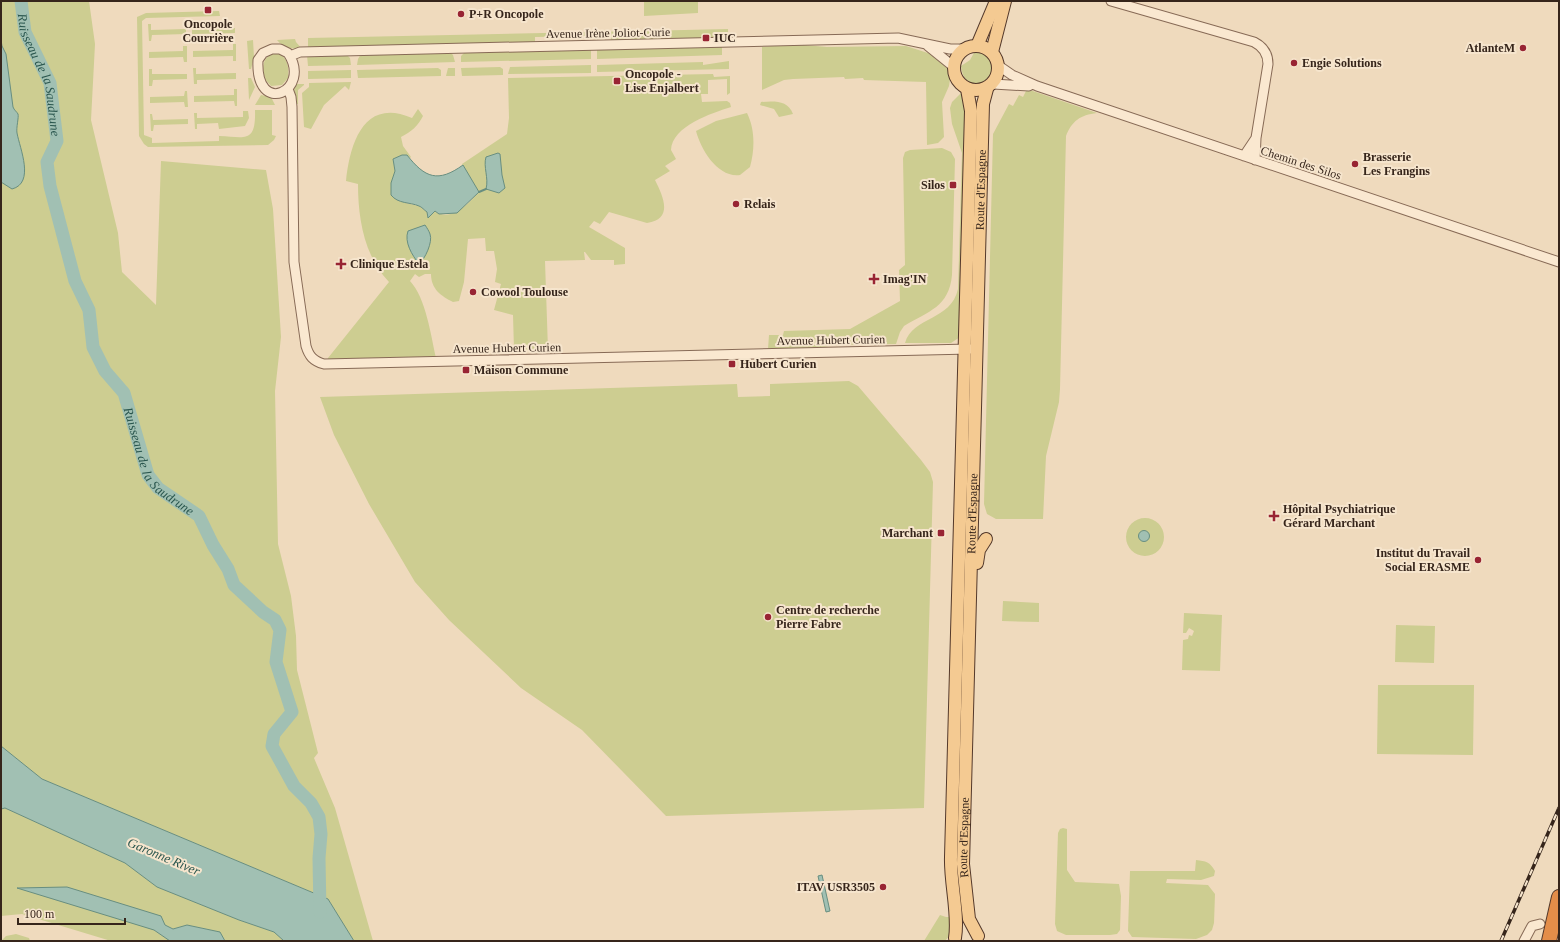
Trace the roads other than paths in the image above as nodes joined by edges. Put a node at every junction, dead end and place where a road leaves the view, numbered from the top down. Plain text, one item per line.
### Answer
1 (996, 1) edge
2 (1005, 1) edge
3 (1111, 1) edge
4 (925, 44) junction
5 (977, 46) junction
6 (964, 49) junction
7 (992, 52) junction
8 (290, 56) junction
9 (999, 66) junction
10 (954, 67) junction
11 (990, 86) junction
12 (1037, 86) junction
13 (288, 89) junction
14 (967, 89) junction
15 (1256, 138) junction
16 (1244, 156) junction
17 (1255, 160) junction
18 (1559, 262) edge
19 (964, 349) junction
20 (977, 350) junction
21 (986, 539) dead end
22 (970, 613) junction
23 (1559, 897) edge
24 (1540, 924) dead end
25 (953, 939) edge
26 (981, 939) edge
27 (1524, 941) edge
28 (1549, 941) edge

1 - 5 main road
2 - 7 main road
3 - 15 street
4 - 6 street, Avenue Irène Joliot-Curie
4 - 8 street, Avenue Irène Joliot-Curie
4 - 10 street, Avenue Irène Joliot-Curie
5 - 6 main road
5 - 7 main road
6 - 10 main road
7 - 9 main road
8 - 13 street
8 - 13 street
9 - 11 main road
9 - 12 street, Chemin des Silos
10 - 14 main road
11 - 12 street, Chemin des Silos
11 - 14 main road
11 - 20 main road, Route d'Espagne
12 - 16 street, Chemin des Silos
13 - 19 street, Avenue Hubert Curien
14 - 19 main road, Route d'Espagne
15 - 16 street
15 - 17 street
16 - 17 street, Chemin des Silos
17 - 18 street, Chemin des Silos
19 - 20 street, Avenue Hubert Curien
19 - 25 main road, Route d'Espagne
20 - 22 main road, Route d'Espagne
21 - 22 main road
22 - 26 main road, Route d'Espagne
23 - 28 highway
24 - 27 street
25 - 26 main road

